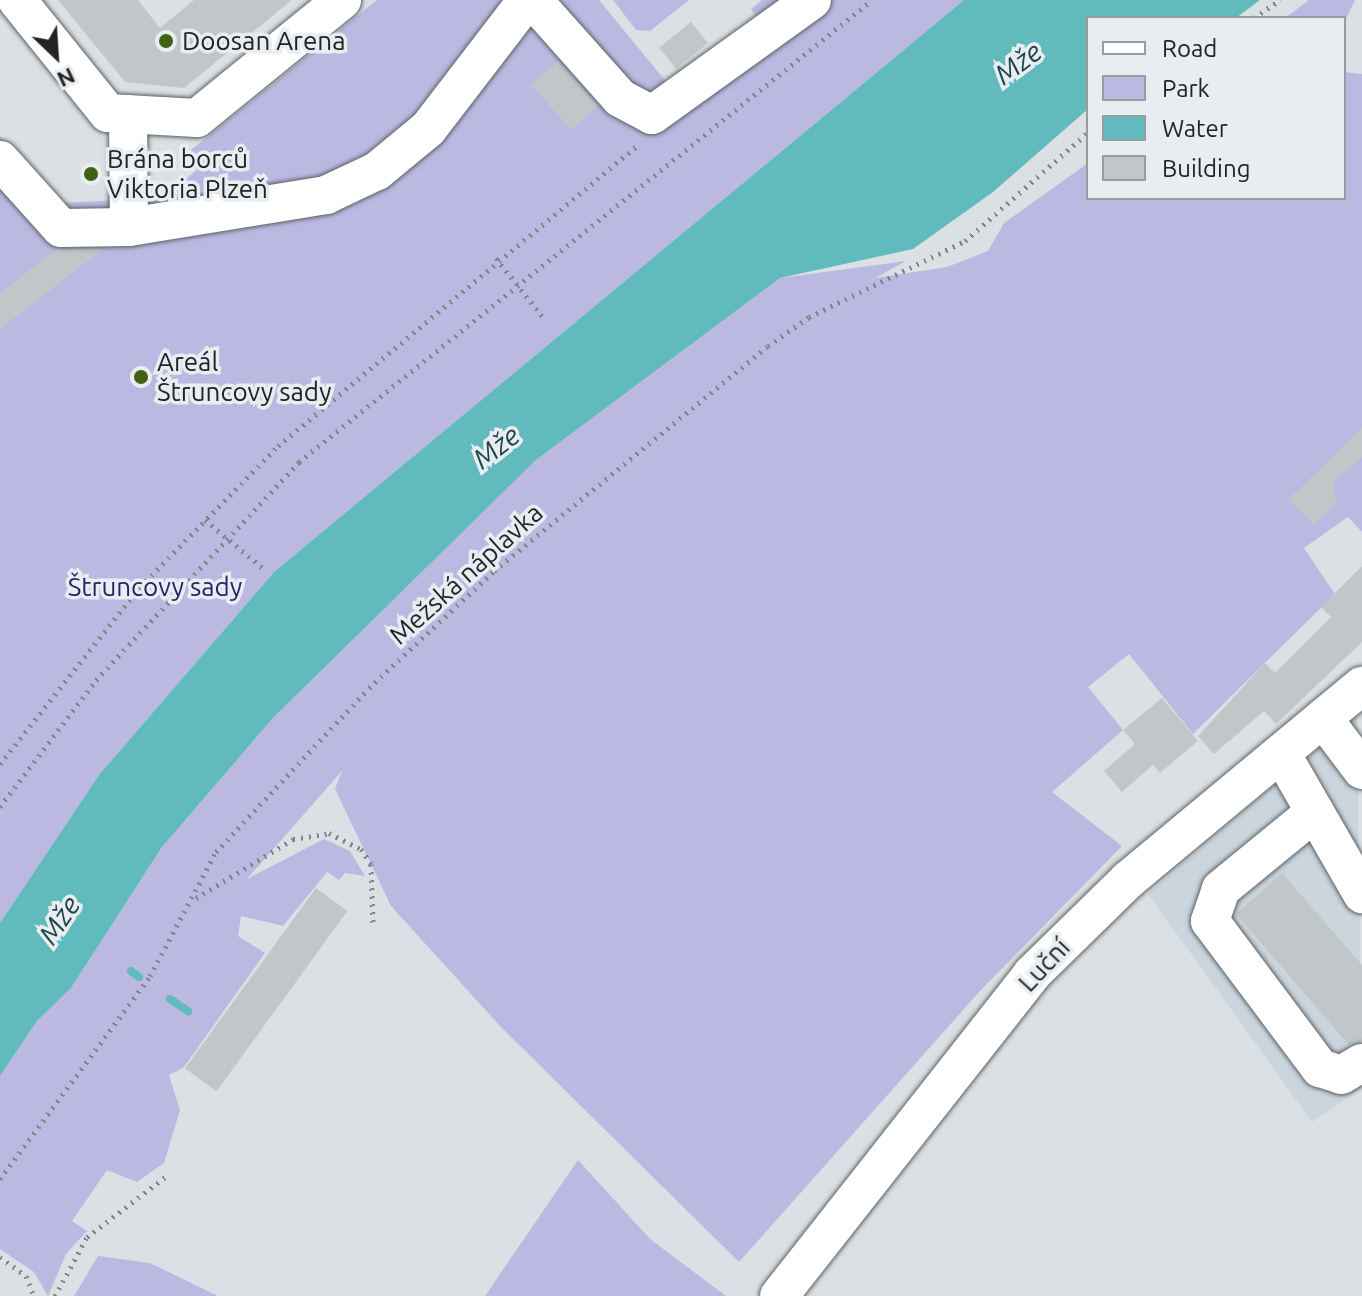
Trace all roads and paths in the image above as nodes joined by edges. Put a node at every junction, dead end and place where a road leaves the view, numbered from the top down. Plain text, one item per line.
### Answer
1 (17, 0) edge
2 (342, 0) edge
3 (527, 0) edge
4 (533, 0) edge
5 (812, 0) edge
6 (872, 0) edge
7 (1280, 0) edge
8 (1257, 16) edge
9 (128, 114) junction
10 (654, 132) dead end
11 (1086, 134) edge
12 (0, 160) edge
13 (129, 227) junction
14 (496, 258) junction
15 (515, 283) junction
16 (542, 316) dead end
17 (205, 520) junction
18 (227, 539) junction
19 (263, 568) dead end
20 (1362, 686) edge
21 (1323, 718) junction
22 (1281, 753) junction
23 (0, 764) edge
24 (1362, 770) edge
25 (0, 807) edge
26 (1315, 812) junction
27 (1362, 894) edge
28 (196, 898) junction
29 (373, 924) dead end
30 (1362, 1063) edge
31 (169, 1174) dead end
32 (0, 1179) edge
33 (0, 1257) edge
34 (34, 1296) edge
35 (55, 1296) edge
36 (779, 1296) edge

1 - 9 street
2 - 9 street
3 - 13 street
4 - 5 street
6 - 15 path
7 - 8 path
9 - 13 street
10 - 14 path
11 - 28 path, Mežská náplavka
12 - 13 street
14 - 15 path
14 - 17 path
15 - 16 path
15 - 18 path
17 - 18 path
17 - 23 path
18 - 19 path
18 - 25 path
20 - 21 street, Luční
21 - 22 street, Luční
21 - 24 street
22 - 26 street
22 - 36 street, Luční
26 - 27 street
26 - 30 street
28 - 29 path
28 - 32 path, Mežská náplavka
31 - 35 path
33 - 34 path

